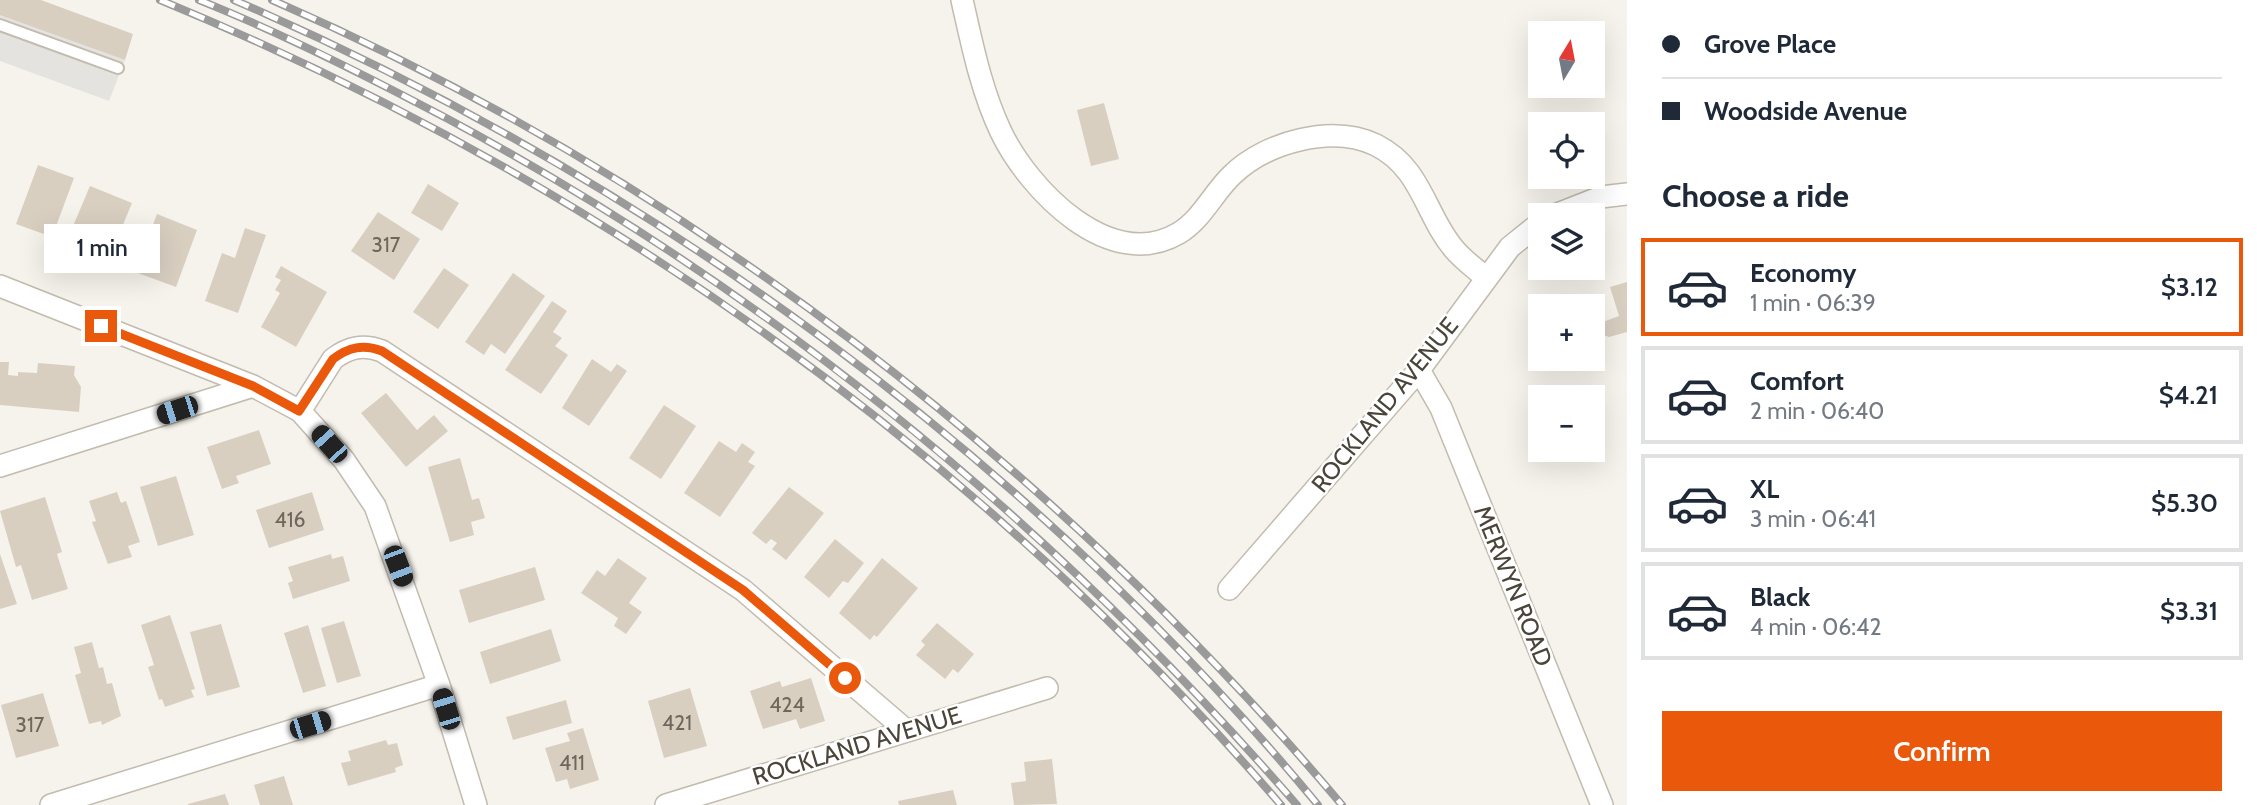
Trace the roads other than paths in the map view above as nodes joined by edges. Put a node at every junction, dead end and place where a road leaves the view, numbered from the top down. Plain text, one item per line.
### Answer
1 (962, 0) edge
2 (0, 25) edge
3 (118, 68) dead end
4 (1627, 194) edge
5 (1586, 203) edge
6 (1528, 233) edge
7 (1486, 278) junction
8 (0, 286) edge
9 (1419, 370) junction
10 (253, 386) junction
11 (299, 411) junction
12 (0, 466) edge
13 (1229, 589) dead end
14 (439, 685) junction
15 (1047, 688) dead end
16 (907, 731) junction
17 (51, 805) edge
18 (476, 805) edge
19 (666, 805) edge
20 (1602, 805) edge

1 - 7 street
2 - 3 lane
4 - 5 street
6 - 7 street, ROCKLAND AVENUE
7 - 9 street, ROCKLAND AVENUE
8 - 10 street
9 - 13 street, ROCKLAND AVENUE
9 - 20 street, MERWYN ROAD
10 - 11 street
10 - 12 street
11 - 14 street
11 - 16 street
14 - 17 street
14 - 18 street
15 - 16 street, ROCKLAND AVENUE
16 - 19 street, ROCKLAND AVENUE

